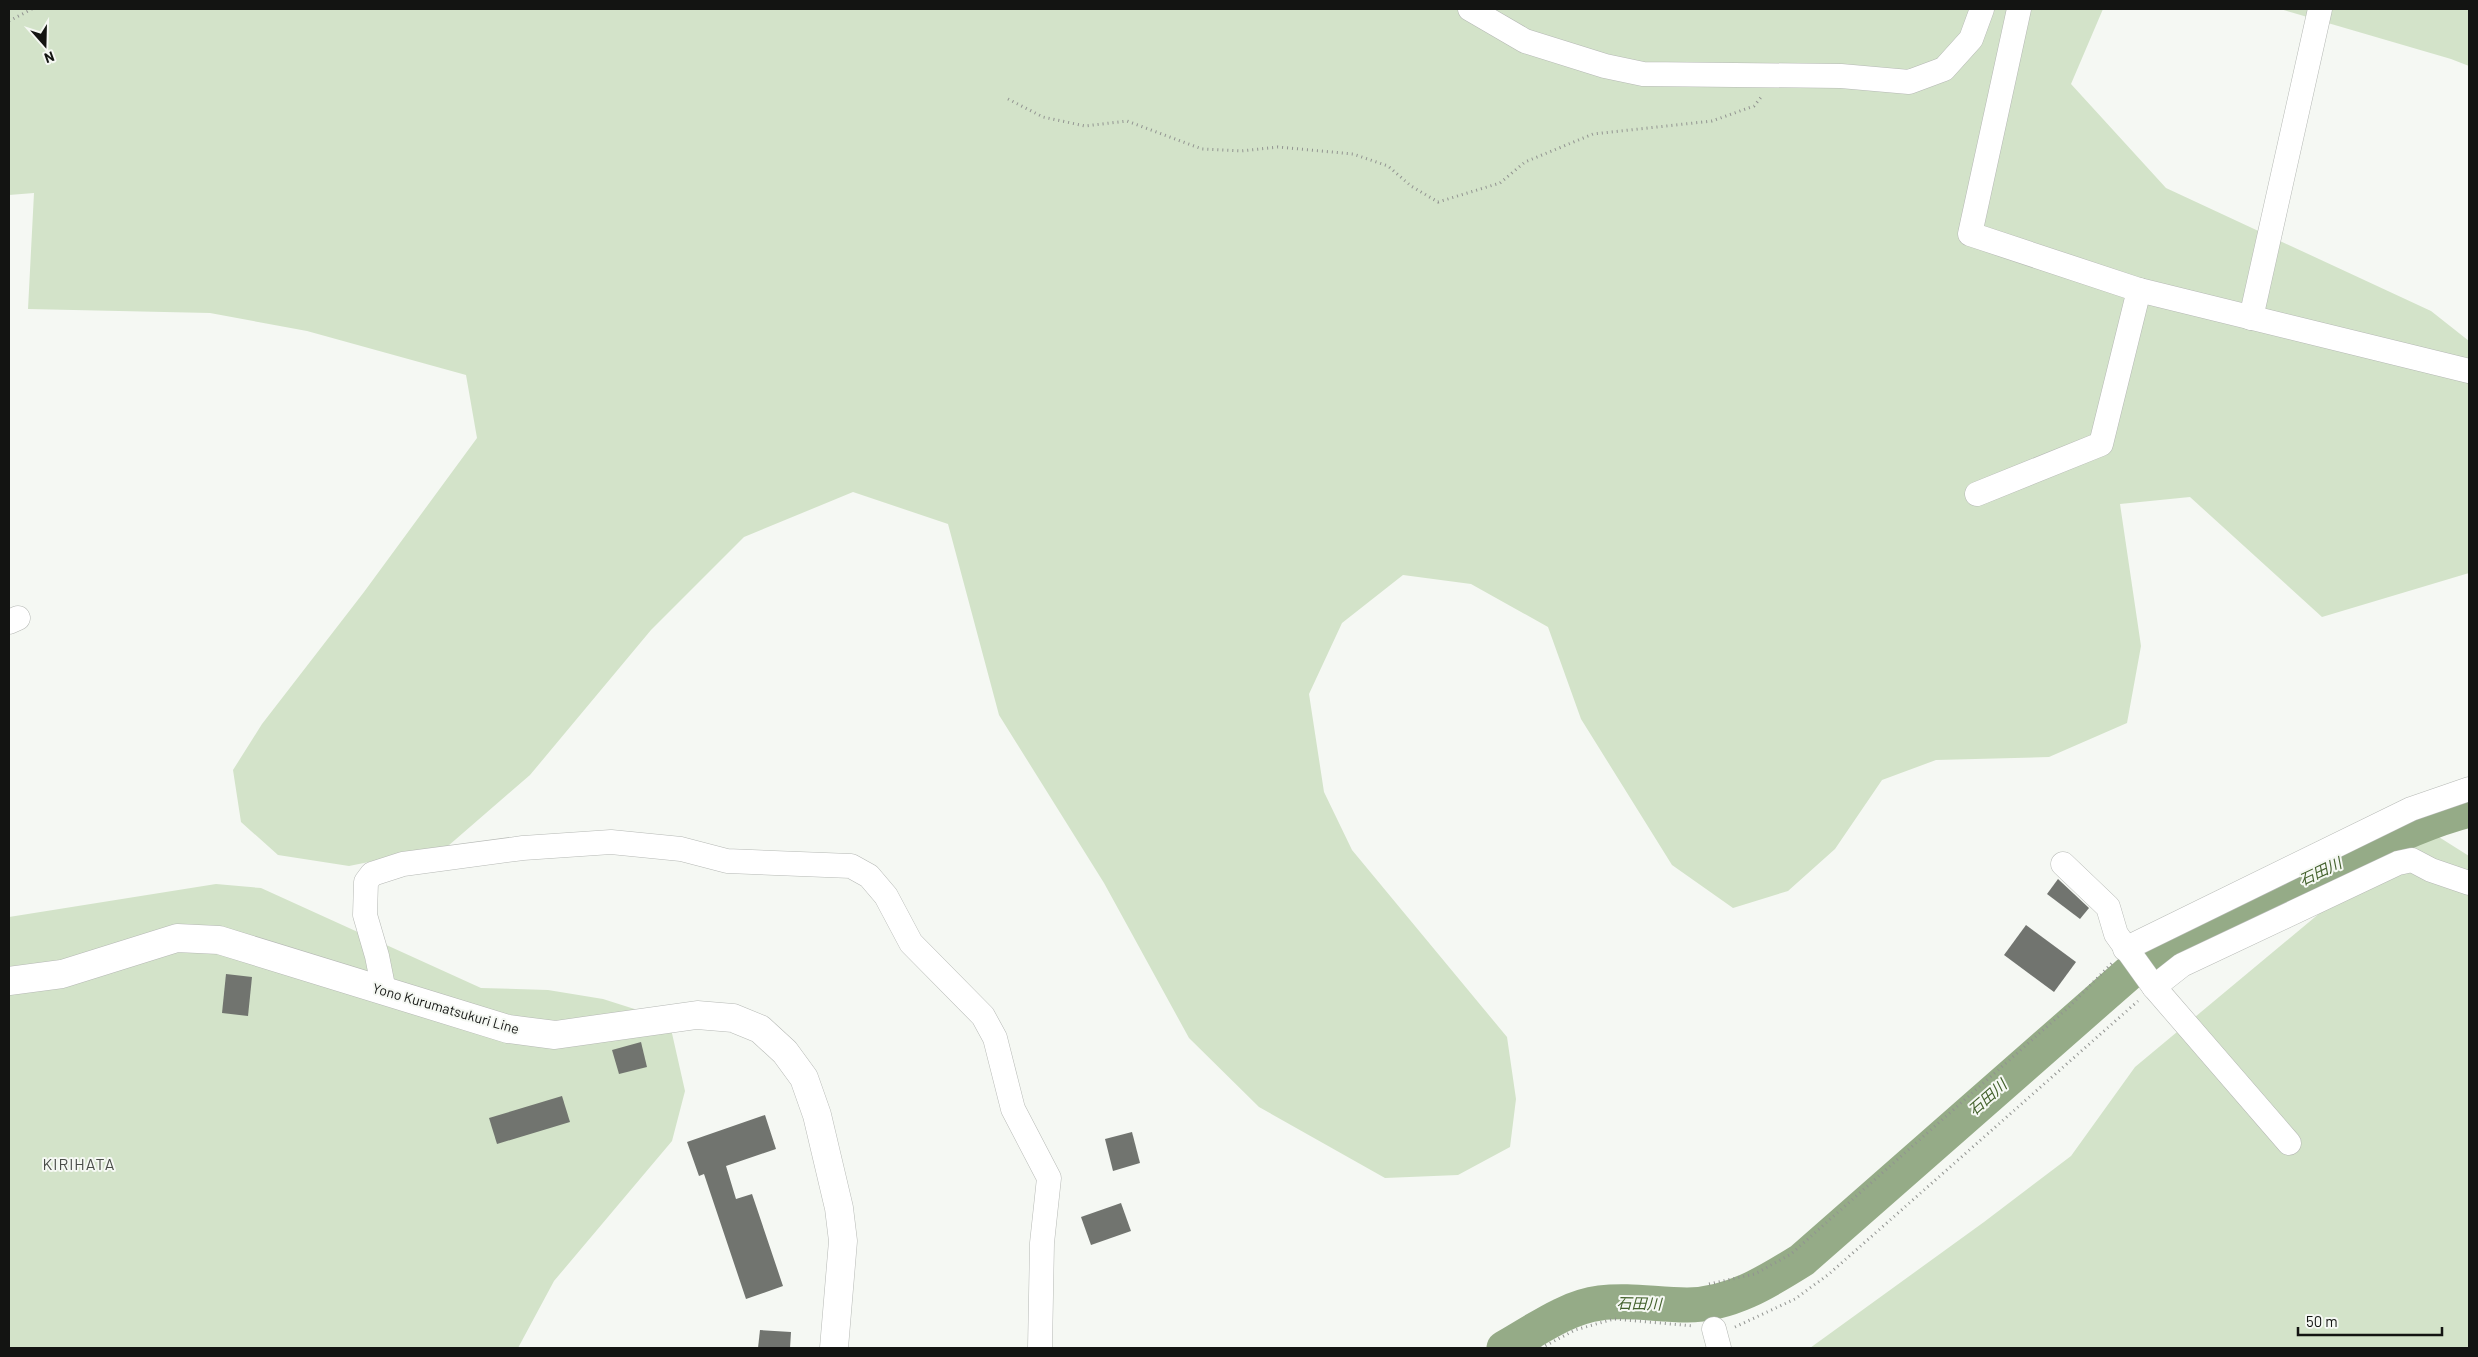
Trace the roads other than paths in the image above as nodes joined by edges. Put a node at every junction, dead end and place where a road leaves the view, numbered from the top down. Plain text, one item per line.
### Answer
1 (1470, 9) edge
2 (1982, 9) edge
3 (2019, 9) edge
4 (2320, 9) edge
5 (2139, 290) junction
6 (2251, 318) junction
7 (2469, 371) edge
8 (1977, 494) dead end
9 (2469, 789) edge
10 (2063, 864) dead end
11 (2469, 884) edge
12 (2125, 949) junction
13 (9, 981) edge
14 (2154, 987) junction
15 (384, 991) junction
16 (2289, 1143) dead end
17 (834, 1348) edge
18 (1040, 1348) edge

1 - 2 street
3 - 5 street
4 - 6 street
5 - 6 street
5 - 8 street
6 - 7 street
9 - 12 street
10 - 12 street
11 - 14 street
12 - 14 street
13 - 15 main road, Yono Kurumatsukuri Line
14 - 16 street
15 - 17 main road, Yono Kurumatsukuri Line
15 - 18 street

